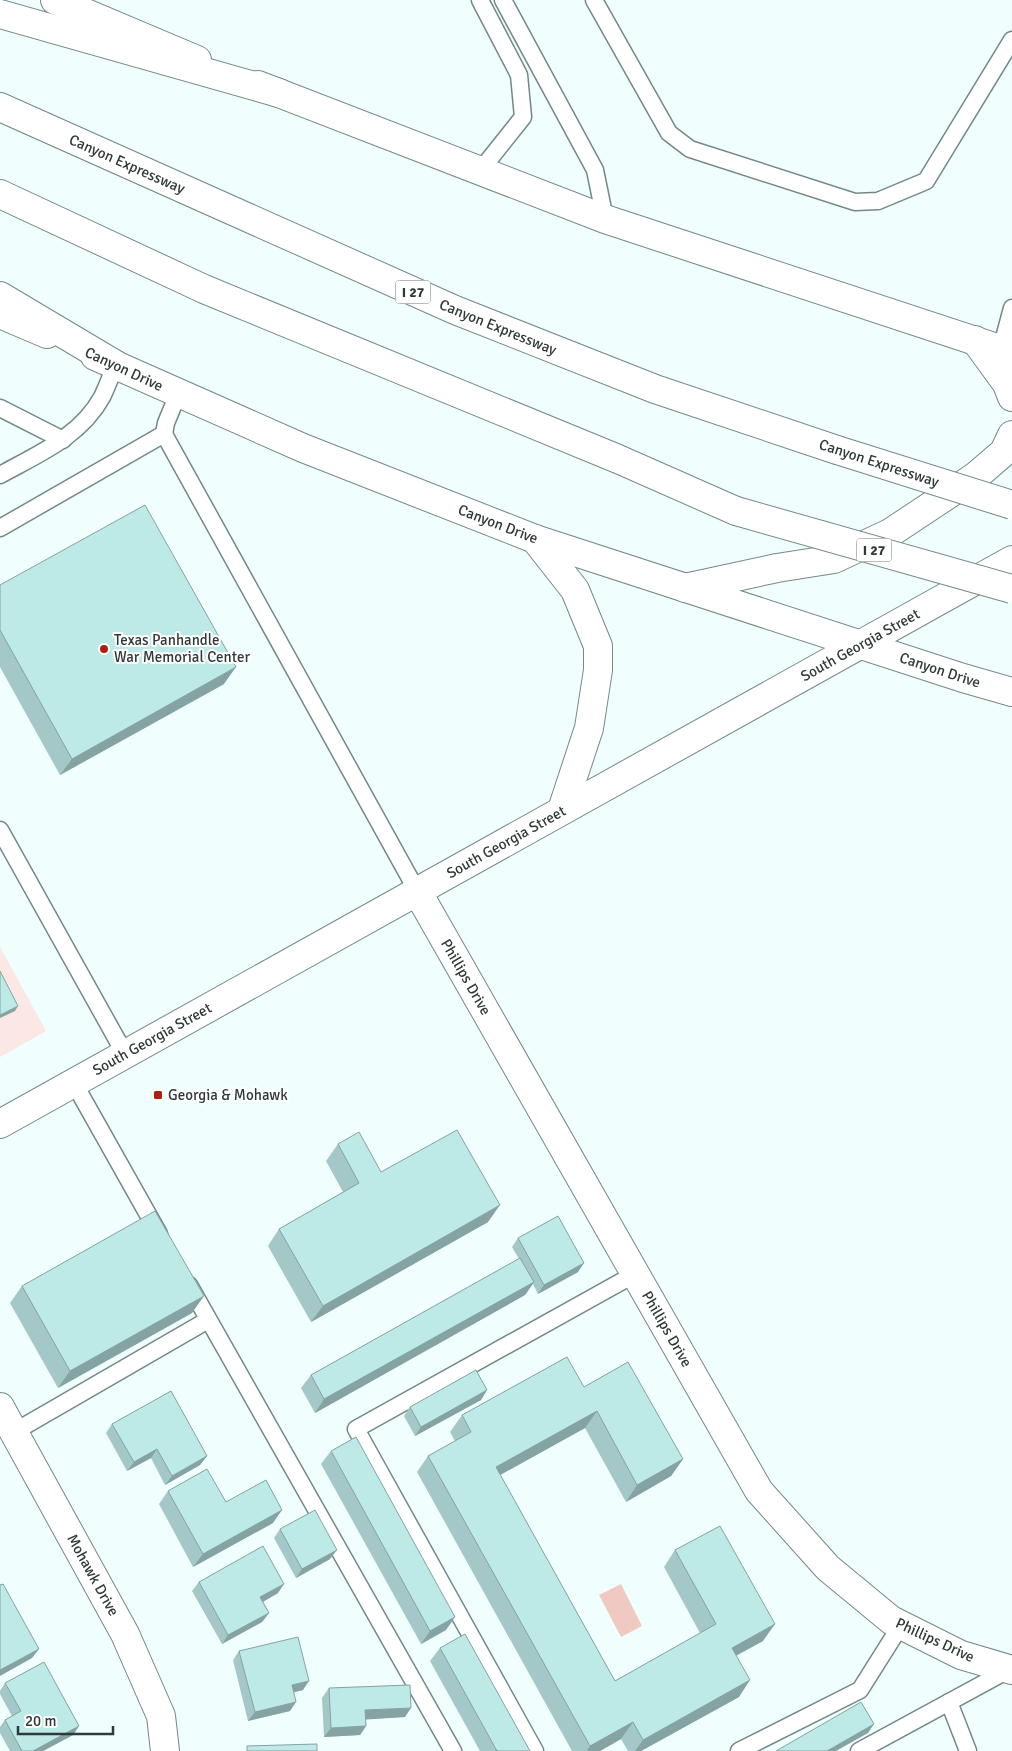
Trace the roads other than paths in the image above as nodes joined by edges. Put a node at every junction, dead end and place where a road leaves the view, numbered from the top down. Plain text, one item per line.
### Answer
1 (55, 0) edge
2 (480, 0) edge
3 (503, 0) edge
4 (594, 0) edge
5 (0, 14) edge
6 (1012, 40) edge
7 (279, 94) junction
8 (0, 107) edge
9 (480, 171) junction
10 (0, 194) edge
11 (605, 219) junction
12 (0, 296) edge
13 (1012, 308) edge
14 (0, 314) edge
15 (975, 340) junction
16 (1006, 351) edge
17 (116, 365) junction
18 (178, 394) junction
19 (1012, 397) edge
20 (0, 408) edge
21 (164, 434) junction
22 (1012, 435) edge
23 (63, 440) junction
24 (0, 475) edge
25 (1012, 505) edge
26 (0, 528) edge
27 (535, 539) junction
28 (1012, 560) edge
29 (684, 588) junction
30 (1012, 588) edge
31 (860, 644) junction
32 (1012, 692) edge
33 (562, 810) junction
34 (0, 830) edge
35 (417, 892) junction
36 (125, 1054) junction
37 (74, 1083) junction
38 (0, 1124) edge
39 (166, 1245) edge
40 (180, 1270) edge
41 (636, 1274) junction
42 (208, 1320) junction
43 (0, 1407) edge
44 (14, 1432) junction
45 (901, 1625) junction
46 (1011, 1670) edge
47 (949, 1702) junction
48 (165, 1751) edge
49 (453, 1751) edge
50 (535, 1751) edge
51 (739, 1751) edge
52 (859, 1751) edge
53 (968, 1751) edge

1 - 7 main road
2 - 9 lane
3 - 11 lane
4 - 6 lane
5 - 7 main road
7 - 9 main road
8 - 25 main road, Canyon Expressway / I 27, bridge
9 - 11 main road
10 - 30 main road, I 27, bridge
11 - 15 main road
12 - 17 main road
13 - 16 lane
14 - 17 main road, Canyon Drive
15 - 16 main road
15 - 19 main road
17 - 18 main road, Canyon Drive
17 - 23 lane
18 - 21 lane
18 - 27 main road, Canyon Drive
20 - 23 lane
21 - 26 lane
21 - 35 lane
22 - 29 main road
23 - 24 lane
27 - 29 main road, Canyon Drive
27 - 33 main road
28 - 31 main road, South Georgia Street
29 - 31 main road, Canyon Drive
31 - 32 main road, Canyon Drive
31 - 33 main road, South Georgia Street
33 - 35 main road, South Georgia Street
34 - 36 lane
35 - 36 main road, South Georgia Street
35 - 41 main road, Phillips Drive
36 - 37 main road, South Georgia Street
37 - 38 main road, South Georgia Street
37 - 39 lane
40 - 42 lane
41 - 45 main road, Phillips Drive
41 - 50 lane
42 - 44 lane
42 - 49 lane
43 - 44 main road, Mohawk Drive
44 - 48 main road, Mohawk Drive
45 - 46 main road, Phillips Drive
45 - 51 lane
46 - 47 lane
47 - 52 lane
47 - 53 lane

